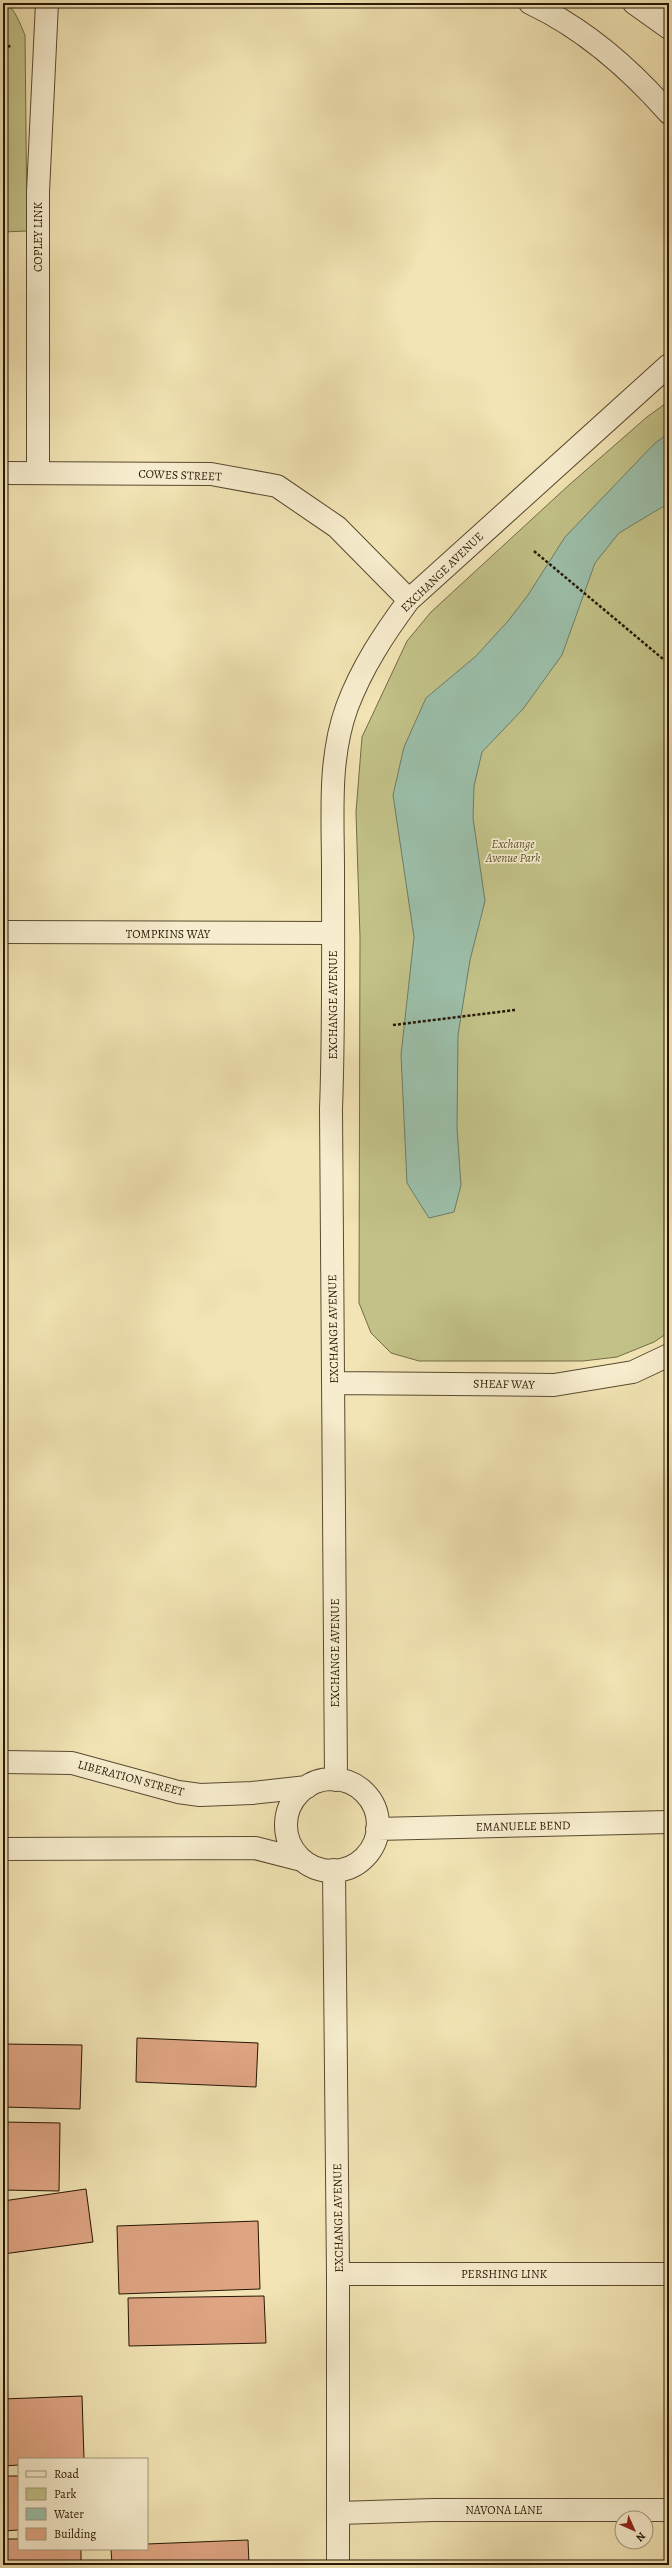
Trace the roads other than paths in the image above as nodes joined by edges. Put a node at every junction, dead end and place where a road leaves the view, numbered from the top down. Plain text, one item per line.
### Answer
1 (47, 3) edge
2 (530, 3) edge
3 (634, 3) edge
4 (665, 18) edge
5 (669, 113) edge
6 (669, 366) edge
7 (38, 472) junction
8 (3, 473) edge
9 (409, 600) junction
10 (3, 932) edge
11 (333, 933) junction
12 (669, 1355) edge
13 (334, 1383) junction
14 (3, 1762) edge
15 (336, 1780) junction
16 (307, 1787) junction
17 (669, 1822) edge
18 (378, 1829) junction
19 (3, 1849) edge
20 (302, 1860) junction
21 (334, 1870) junction
22 (338, 2274) junction
23 (669, 2274) edge
24 (669, 2510) edge
25 (339, 2513) junction
26 (338, 2565) edge

1 - 7 street, COPLEY LINK
2 - 5 street
3 - 4 street
6 - 9 street, EXCHANGE AVENUE
7 - 8 street, COWES STREET
7 - 9 street, COWES STREET
9 - 11 street, EXCHANGE AVENUE
10 - 11 street, TOMPKINS WAY
11 - 13 street, EXCHANGE AVENUE
12 - 13 street, SHEAF WAY
13 - 15 street, EXCHANGE AVENUE
14 - 16 street, LIBERATION STREET
15 - 16 street
15 - 18 street
16 - 20 street
17 - 18 street, EMANUELE BEND
18 - 21 street
19 - 20 street
20 - 21 street
21 - 22 street, EXCHANGE AVENUE
22 - 23 street, PERSHING LINK
22 - 25 street, EXCHANGE AVENUE
24 - 25 street, NAVONA LANE
25 - 26 street, EXCHANGE AVENUE

